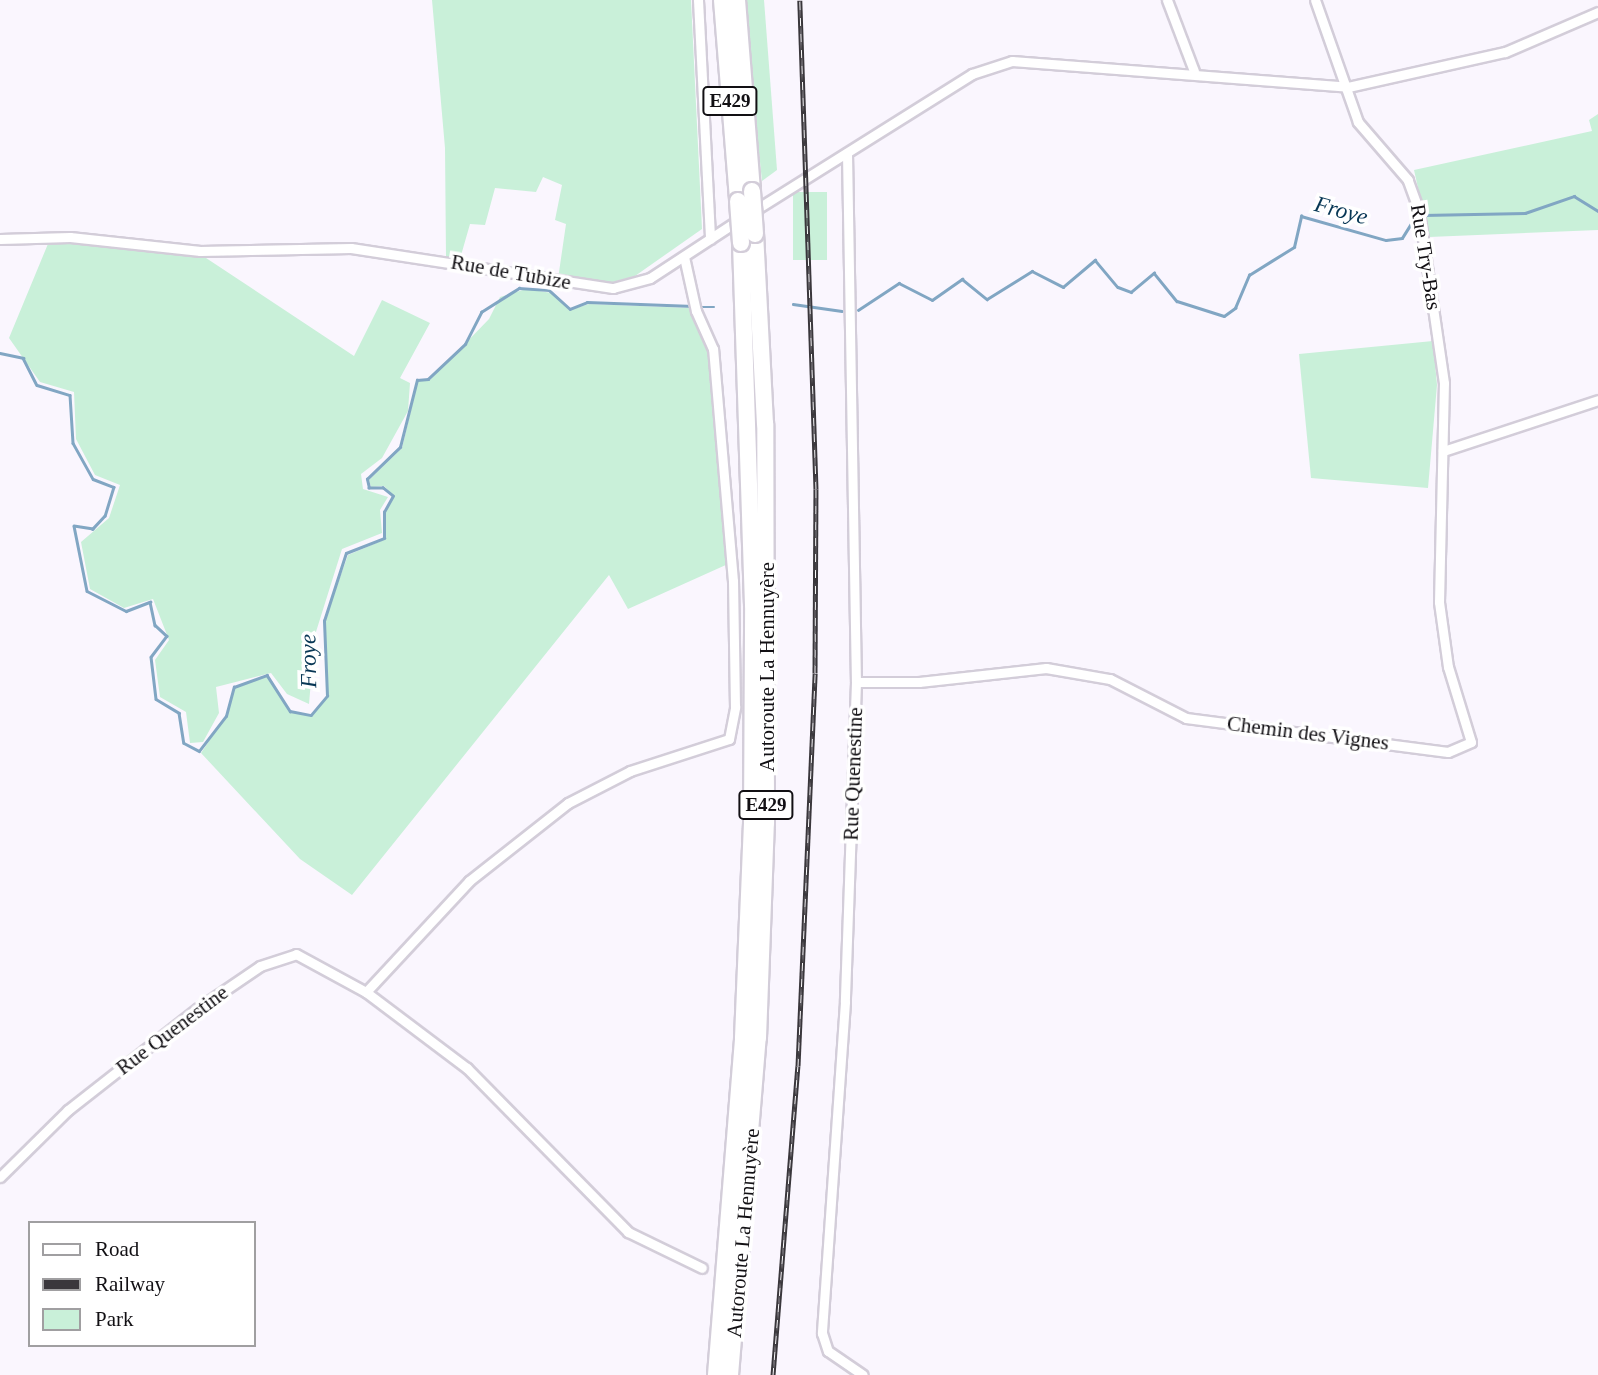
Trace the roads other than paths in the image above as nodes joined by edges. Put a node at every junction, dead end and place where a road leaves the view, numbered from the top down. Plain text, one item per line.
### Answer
1 (698, 0) edge
2 (722, 0) edge
3 (737, 0) edge
4 (1167, 0) edge
5 (1315, 0) edge
6 (1598, 12) edge
7 (1194, 71) junction
8 (1342, 87) junction
9 (847, 153) junction
10 (748, 238) junction
11 (0, 239) edge
12 (710, 239) junction
13 (684, 257) junction
14 (1598, 400) edge
15 (1443, 451) junction
16 (856, 681) junction
17 (366, 992) junction
18 (0, 1177) edge
19 (702, 1268) dead end
20 (716, 1375) edge
21 (730, 1375) edge
22 (863, 1375) edge

1 - 12 street
2 - 10 highway, Autoroute La Hennuyère / E429, bridge
3 - 10 highway, Autoroute La Hennuyère / E429, bridge
4 - 7 street
5 - 8 street, Rue Try-Bas
6 - 8 street
7 - 8 street
7 - 9 street, Rue de Tubize
8 - 15 street, Rue Try-Bas
9 - 12 street, Rue de Tubize
9 - 16 street, Rue Quenestine
10 - 20 highway, Autoroute La Hennuyère / E429
10 - 21 highway, Autoroute La Hennuyère / E429
11 - 13 street, Rue de Tubize
12 - 13 street, Rue de Tubize
13 - 17 street
14 - 15 street
15 - 16 street, Chemin des Vignes
16 - 22 street, Rue Quenestine
17 - 18 street, Rue Quenestine
17 - 19 street, Rue Quenestine

